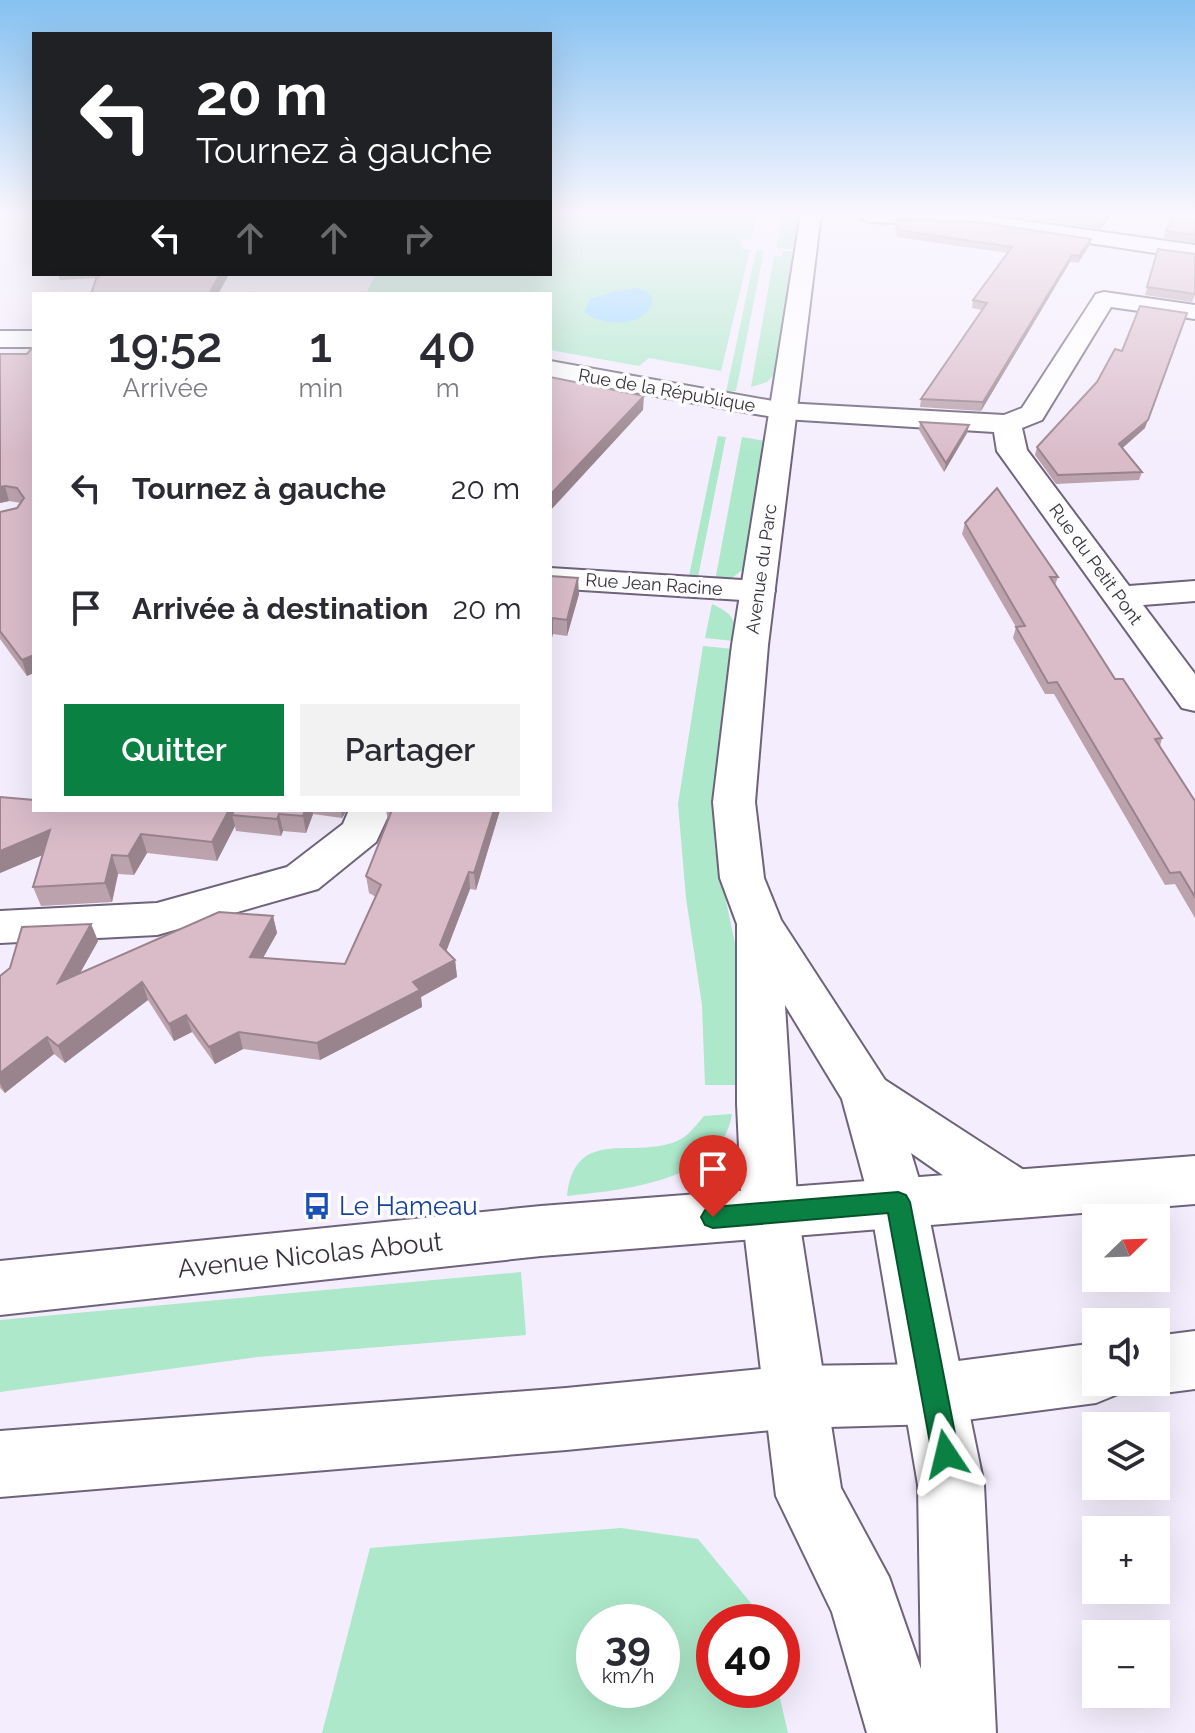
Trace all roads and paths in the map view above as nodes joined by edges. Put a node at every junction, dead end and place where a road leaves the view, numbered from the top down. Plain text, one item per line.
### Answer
1 (800, 294) edge
2 (1195, 312) edge
3 (0, 339) edge
4 (32, 339) edge
5 (552, 369) edge
6 (784, 411) junction
7 (1007, 424) junction
8 (552, 578) edge
9 (758, 591) junction
10 (1195, 591) edge
11 (1119, 597) junction
12 (1195, 700) edge
13 (369, 812) edge
14 (759, 923) junction
15 (0, 927) edge
16 (867, 1095) junction
17 (1195, 1180) edge
18 (1013, 1193) junction
19 (898, 1202) junction
20 (770, 1213) junction
21 (0, 1288) edge
22 (1195, 1360) edge
23 (1170, 1363) edge
24 (1082, 1375) edge
25 (935, 1394) junction
26 (793, 1397) junction
27 (0, 1464) edge
28 (904, 1733) edge
29 (959, 1733) edge

1 - 6 street, Avenue du Parc
2 - 7 street
3 - 4 street
5 - 6 street, Rue de la République
6 - 7 street
6 - 9 street, Avenue du Parc
7 - 11 street, Rue du Petit Pont
8 - 9 street, Rue Jean Racine
9 - 14 street, Avenue du Parc
10 - 11 street
11 - 12 street, Rue du Petit Pont
13 - 15 street
14 - 16 street, Avenue du Parc
14 - 20 street, Avenue du Parc
16 - 18 street, Avenue du Parc
16 - 19 street, Avenue du Parc
17 - 18 street, Avenue Nicolas About
18 - 19 street, Avenue Nicolas About
19 - 20 street, Avenue Nicolas About
19 - 25 street, Avenue du Parc
20 - 21 street, Avenue Nicolas About
20 - 26 street, Avenue du Parc
22 - 23 street
24 - 25 street
25 - 26 street
25 - 29 street, Avenue du Parc
26 - 27 street
26 - 28 street, Avenue du Parc

